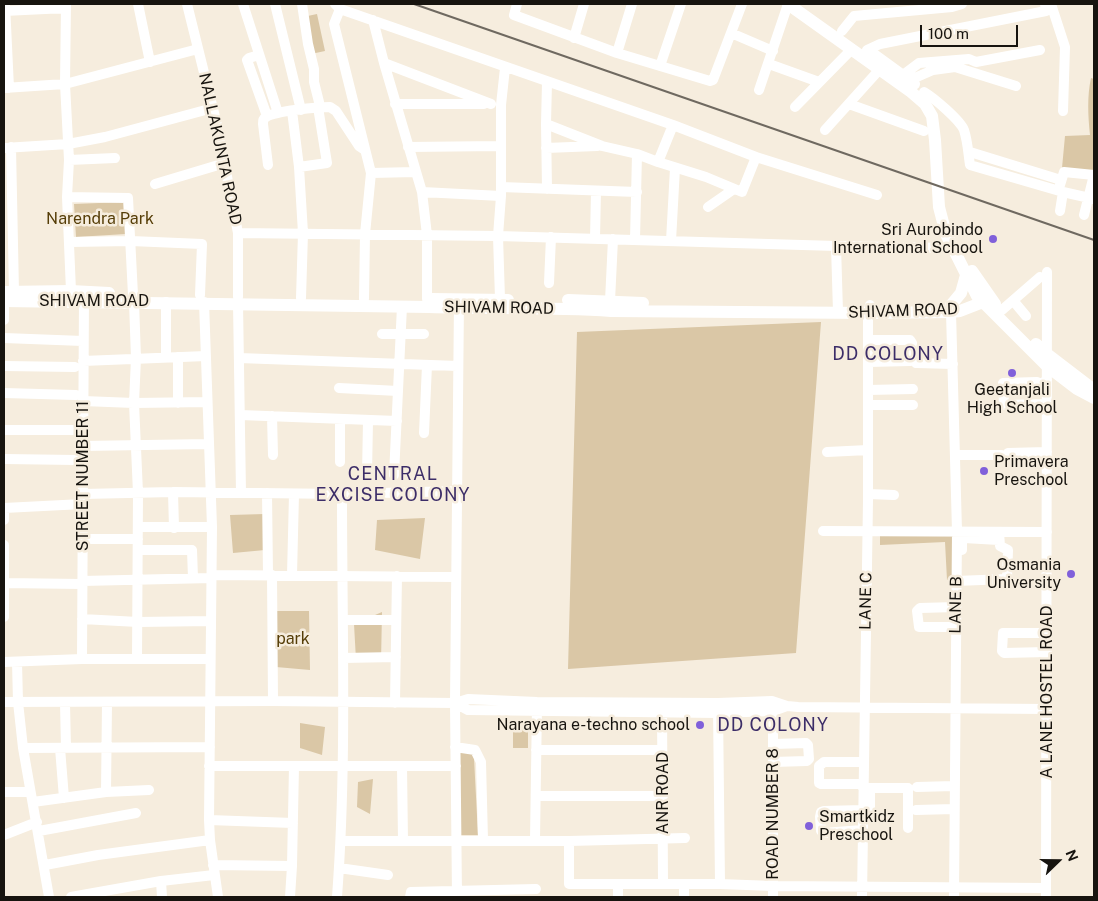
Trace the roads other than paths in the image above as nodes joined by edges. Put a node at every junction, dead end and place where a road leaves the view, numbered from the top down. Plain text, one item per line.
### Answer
1 (138, 4) edge
2 (187, 4) edge
3 (243, 4) edge
4 (275, 4) edge
5 (302, 4) edge
6 (517, 4) edge
7 (584, 4) edge
8 (631, 4) edge
9 (681, 4) edge
10 (742, 4) edge
11 (788, 4) edge
12 (802, 4) edge
13 (962, 4) edge
14 (1045, 4) edge
15 (1051, 4) edge
16 (66, 6) edge
17 (338, 6) edge
18 (5, 8) edge
19 (373, 20) junction
20 (842, 31) junction
21 (731, 33) junction
22 (574, 38) junction
23 (5, 47) edge
24 (198, 49) junction
25 (852, 49) junction
26 (867, 50) junction
27 (1040, 50) dead end
28 (773, 51) junction
29 (617, 53) junction
30 (260, 55) junction
31 (150, 62) junction
32 (384, 63) junction
33 (768, 64) junction
34 (660, 66) junction
35 (505, 68) junction
36 (880, 69) junction
37 (907, 77) junction
38 (547, 82) junction
39 (819, 82) junction
40 (65, 84) junction
41 (1016, 86) dead end
42 (7, 88) edge
43 (759, 90) dead end
44 (927, 99) junction
45 (395, 104) junction
46 (496, 104) junction
47 (849, 104) junction
48 (318, 107) junction
49 (795, 107) dead end
50 (213, 108) junction
51 (296, 111) junction
52 (1063, 111) dead end
53 (278, 113) junction
54 (267, 116) junction
55 (546, 124) junction
56 (673, 126) junction
57 (825, 130) dead end
58 (924, 131) dead end
59 (68, 144) junction
60 (500, 146) junction
61 (602, 146) junction
62 (7, 147) edge
63 (408, 147) junction
64 (546, 148) junction
65 (366, 150) junction
66 (970, 152) junction
67 (637, 154) junction
68 (756, 156) junction
69 (115, 158) dead end
70 (69, 160) junction
71 (658, 162) junction
72 (225, 163) junction
73 (268, 166) dead end
74 (299, 167) junction
75 (675, 168) junction
76 (415, 172) junction
77 (371, 173) junction
78 (1094, 175) edge
79 (1061, 180) junction
80 (155, 184) dead end
81 (734, 188) junction
82 (546, 189) junction
83 (596, 191) junction
84 (1061, 191) junction
85 (422, 192) junction
86 (501, 192) junction
87 (637, 192) junction
88 (877, 195) dead end
89 (67, 197) junction
90 (1091, 197) edge
91 (708, 207) dead end
92 (1060, 211) dead end
93 (1084, 215) dead end
94 (238, 233) junction
95 (303, 233) junction
96 (365, 234) junction
97 (427, 235) junction
98 (498, 236) junction
99 (550, 237) junction
100 (595, 238) junction
101 (613, 239) junction
102 (635, 240) junction
103 (131, 241) junction
104 (671, 241) junction
105 (70, 242) junction
106 (953, 242) junction
107 (836, 246) junction
108 (966, 275) junction
109 (1041, 278) junction
110 (549, 283) dead end
111 (80, 295) junction
112 (7, 296) edge
113 (133, 298) junction
114 (202, 298) junction
115 (301, 298) junction
116 (984, 298) junction
117 (364, 299) junction
118 (427, 299) junction
119 (233, 300) junction
120 (500, 300) junction
121 (610, 301) junction
122 (166, 302) junction
123 (459, 303) junction
124 (1016, 304) junction
125 (402, 306) junction
126 (839, 308) junction
127 (951, 308) junction
128 (869, 309) junction
129 (1003, 312) junction
130 (1026, 316) dead end
131 (4, 320) edge
132 (382, 334) dead end
133 (401, 334) junction
134 (424, 334) dead end
135 (4, 338) edge
136 (868, 340) junction
137 (84, 341) junction
138 (206, 356) junction
139 (166, 357) junction
140 (178, 357) junction
141 (136, 358) junction
142 (239, 358) junction
143 (1047, 360) junction
144 (868, 362) junction
145 (916, 363) dead end
146 (79, 364) junction
147 (399, 364) junction
148 (952, 364) junction
149 (427, 365) junction
150 (4, 366) edge
151 (458, 366) junction
152 (1043, 382) junction
153 (900, 386) dead end
154 (339, 388) dead end
155 (868, 388) junction
156 (913, 389) dead end
157 (1094, 390) edge
158 (398, 391) junction
159 (4, 393) edge
160 (79, 398) junction
161 (1094, 398) edge
162 (207, 402) junction
163 (134, 403) junction
164 (178, 403) junction
165 (1043, 404) junction
166 (912, 405) dead end
167 (868, 406) junction
168 (240, 415) junction
169 (272, 416) junction
170 (340, 419) junction
171 (368, 420) junction
172 (397, 421) junction
173 (4, 430) edge
174 (83, 430) junction
175 (424, 433) dead end
176 (208, 444) junction
177 (135, 445) junction
178 (83, 446) junction
179 (868, 450) junction
180 (827, 452) dead end
181 (1047, 452) junction
182 (272, 455) dead end
183 (955, 455) junction
184 (4, 459) edge
185 (76, 460) dead end
186 (340, 462) dead end
187 (367, 474) dead end
188 (394, 476) dead end
189 (457, 491) junction
190 (173, 492) junction
191 (211, 493) junction
192 (241, 493) junction
193 (267, 493) junction
194 (138, 494) junction
195 (294, 494) junction
196 (342, 494) junction
197 (868, 494) junction
198 (894, 495) dead end
199 (83, 499) junction
200 (4, 520) edge
201 (138, 527) junction
202 (212, 527) junction
203 (174, 528) junction
204 (823, 531) dead end
205 (868, 531) junction
206 (957, 531) junction
207 (1047, 532) junction
208 (999, 536) junction
209 (83, 539) junction
210 (4, 545) edge
211 (138, 545) junction
212 (270, 575) junction
213 (292, 575) junction
214 (212, 576) junction
215 (342, 576) junction
216 (397, 576) junction
217 (456, 577) junction
218 (193, 578) junction
219 (138, 580) junction
220 (959, 581) junction
221 (82, 582) junction
222 (4, 583) edge
223 (956, 607) junction
224 (4, 617) edge
225 (82, 619) junction
226 (342, 620) junction
227 (396, 620) junction
228 (211, 621) junction
229 (138, 622) junction
230 (956, 627) junction
231 (1047, 633) junction
232 (1047, 652) junction
233 (396, 657) junction
234 (343, 658) junction
235 (82, 659) junction
236 (137, 659) junction
237 (210, 659) junction
238 (4, 662) edge
239 (17, 662) junction
240 (273, 701) junction
241 (4, 702) edge
242 (18, 702) junction
243 (210, 702) junction
244 (343, 702) junction
245 (65, 703) junction
246 (107, 703) junction
247 (395, 703) junction
248 (455, 703) junction
249 (537, 706) junction
250 (772, 706) junction
251 (662, 707) junction
252 (864, 707) junction
253 (718, 708) junction
254 (955, 708) junction
255 (1047, 709) junction
256 (773, 744) junction
257 (106, 747) junction
258 (210, 747) junction
259 (455, 747) junction
260 (23, 748) junction
261 (63, 748) junction
262 (536, 750) junction
263 (662, 750) junction
264 (773, 762) junction
265 (863, 762) junction
266 (208, 766) junction
267 (294, 766) junction
268 (342, 766) junction
269 (402, 766) junction
270 (456, 766) junction
271 (917, 786) dead end
272 (951, 786) junction
273 (865, 787) junction
274 (150, 790) dead end
275 (4, 792) edge
276 (106, 792) junction
277 (536, 796) junction
278 (662, 796) junction
279 (32, 797) junction
280 (64, 798) junction
281 (951, 809) junction
282 (866, 810) junction
283 (916, 810) dead end
284 (136, 813) dead end
285 (888, 817) dead end
286 (209, 820) junction
287 (293, 823) junction
288 (38, 826) junction
289 (908, 828) dead end
290 (862, 830) junction
291 (4, 835) edge
292 (685, 838) dead end
293 (663, 839) junction
294 (210, 840) junction
295 (456, 840) junction
296 (483, 840) junction
297 (535, 840) junction
298 (341, 841) junction
299 (403, 841) junction
300 (569, 841) junction
301 (45, 865) junction
302 (292, 866) junction
303 (340, 868) junction
304 (214, 870) junction
305 (388, 875) dead end
306 (160, 881) junction
307 (663, 884) junction
308 (684, 884) junction
309 (720, 884) junction
310 (618, 885) junction
311 (773, 886) junction
312 (862, 886) junction
313 (536, 889) dead end
314 (954, 892) edge
315 (1046, 892) edge
316 (511, 893) edge
317 (456, 894) edge
318 (49, 897) edge
319 (71, 897) edge
320 (162, 897) edge
321 (218, 897) edge
322 (290, 897) edge
323 (338, 897) edge
324 (410, 897) edge
325 (618, 897) edge
326 (684, 897) edge
327 (773, 897) edge
328 (862, 897) edge

1 - 31 street
2 - 24 street, NALLAKUNTA ROAD
3 - 30 street
4 - 51 street
5 - 48 street
6 - 22 street
7 - 22 street
8 - 29 street
9 - 34 street
10 - 21 street
11 - 25 main road
11 - 28 street
12 - 20 main road
13 - 20 street
14 - 26 street
15 - 52 street
16 - 18 street
16 - 40 street, STREET NUMBER 11
17 - 19 street
17 - 65 street
18 - 23 street
19 - 32 street
19 - 35 street
20 - 26 main road
21 - 28 street
21 - 34 street
22 - 29 street
23 - 42 street
24 - 31 street
24 - 50 street, NALLAKUNTA ROAD
25 - 36 main road
25 - 39 street
26 - 37 main road
27 - 37 street
28 - 33 street
29 - 34 street
30 - 53 street
30 - 54 street
31 - 40 street
32 - 45 street
32 - 46 street
33 - 39 street
33 - 43 street
35 - 38 street
35 - 46 street
36 - 44 main road
36 - 47 street
37 - 41 street
37 - 44 main road
38 - 55 street
38 - 56 street
39 - 49 street
40 - 42 street
40 - 59 street, STREET NUMBER 11
44 - 66 street
44 - 106 main road
45 - 46 street
45 - 63 street
46 - 60 street
47 - 57 street
47 - 58 street
48 - 51 street
48 - 65 street
48 - 74 street
50 - 59 street
50 - 72 street, NALLAKUNTA ROAD
51 - 53 street
51 - 74 street
53 - 54 street
54 - 73 street
55 - 61 street
55 - 64 street
56 - 68 street
56 - 71 street
59 - 62 street
59 - 70 street, STREET NUMBER 11
60 - 63 street
60 - 86 street
61 - 64 street
61 - 67 street
62 - 112 street
63 - 76 street
64 - 82 street
65 - 77 street
66 - 79 street
66 - 84 street
67 - 71 street
67 - 87 street
68 - 81 street
68 - 88 street
69 - 70 street
70 - 89 street, STREET NUMBER 11
71 - 75 street
72 - 80 street
72 - 94 street, NALLAKUNTA ROAD
74 - 95 street
75 - 81 street
75 - 104 street
76 - 77 street
76 - 85 street
77 - 96 street
78 - 79 street
78 - 90 street
79 - 84 street
81 - 91 street
82 - 83 street
82 - 86 street
83 - 87 street
83 - 100 street
84 - 90 street
84 - 92 street
85 - 86 street
85 - 97 street
86 - 98 street
87 - 102 street
89 - 103 street
89 - 105 street, STREET NUMBER 11
90 - 93 street
94 - 95 street
94 - 119 street, NALLAKUNTA ROAD
95 - 96 street
95 - 115 street
96 - 97 street
96 - 117 street
97 - 98 street
97 - 118 street
98 - 99 street
98 - 120 street
99 - 100 street
99 - 110 street
100 - 101 street
101 - 102 street
101 - 121 street
102 - 104 street
103 - 105 street
103 - 113 street
103 - 114 street
104 - 107 street
105 - 111 street, STREET NUMBER 11
106 - 107 street
106 - 108 main road
106 - 116 main road
107 - 126 street
108 - 116 main road
108 - 127 main road
109 - 124 street
109 - 129 street
109 - 143 street, A LANE HOSTEL ROAD
111 - 112 main road, SHIVAM ROAD
111 - 113 main road, SHIVAM ROAD
111 - 137 street, STREET NUMBER 11
112 - 131 street
113 - 114 main road, SHIVAM ROAD
113 - 122 main road, SHIVAM ROAD
113 - 141 street
114 - 119 main road, SHIVAM ROAD
114 - 122 main road, SHIVAM ROAD
114 - 138 street
115 - 117 main road, SHIVAM ROAD
115 - 119 main road, SHIVAM ROAD
116 - 127 main road, SHIVAM ROAD
116 - 129 main road
116 - 143 main road
117 - 118 main road, SHIVAM ROAD
118 - 123 main road, SHIVAM ROAD
119 - 125 main road, SHIVAM ROAD
119 - 142 street, NALLAKUNTA ROAD
120 - 121 main road, SHIVAM ROAD
120 - 123 main road, SHIVAM ROAD
121 - 126 main road, SHIVAM ROAD
122 - 139 street
123 - 125 main road, SHIVAM ROAD
123 - 126 main road, SHIVAM ROAD
123 - 151 street
124 - 129 street
124 - 130 street
125 - 133 street
126 - 128 main road, SHIVAM ROAD
127 - 128 main road, SHIVAM ROAD
127 - 148 street, LANE B
128 - 136 street, LANE C
129 - 143 main road
132 - 133 street
133 - 134 street
133 - 147 street
135 - 137 street
136 - 144 street, LANE C
136 - 144 street
137 - 146 street, STREET NUMBER 11
138 - 140 street
138 - 162 street
139 - 140 street
139 - 141 street
140 - 164 street
141 - 146 street
141 - 163 street
142 - 147 street
142 - 168 street, NALLAKUNTA ROAD
143 - 152 street, A LANE HOSTEL ROAD
143 - 157 main road
143 - 161 main road
144 - 155 street, LANE C
145 - 148 street
146 - 150 street
146 - 160 street, STREET NUMBER 11
147 - 149 street
147 - 158 street
148 - 183 street, LANE B
149 - 151 street
149 - 175 street
151 - 189 street
152 - 165 street, A LANE HOSTEL ROAD
152 - 165 street
153 - 155 street
154 - 158 street
155 - 156 street
155 - 167 street, LANE C
158 - 172 street
159 - 160 street
160 - 163 street
160 - 174 street, STREET NUMBER 11
162 - 164 street
162 - 176 street
163 - 164 street
163 - 177 street
165 - 181 street, A LANE HOSTEL ROAD
166 - 167 street
167 - 179 street, LANE C
168 - 169 street
168 - 192 street, NALLAKUNTA ROAD
169 - 170 street
169 - 182 street
170 - 171 street
170 - 186 street
171 - 172 street
171 - 187 street
172 - 188 street
173 - 174 street
174 - 178 street, STREET NUMBER 11
176 - 177 street
176 - 191 street
177 - 178 street
177 - 194 street
178 - 199 street, STREET NUMBER 11
179 - 180 street
179 - 197 street, LANE C
181 - 183 street
181 - 207 street, A LANE HOSTEL ROAD
183 - 206 street, LANE B
184 - 185 street
189 - 196 street
189 - 217 street
190 - 191 street
190 - 194 street
190 - 203 street
191 - 192 street
191 - 202 street
192 - 193 street
193 - 195 street
193 - 212 street
194 - 199 street
194 - 201 street
195 - 196 street
195 - 213 street
196 - 215 street
197 - 198 street
197 - 205 street, LANE C
199 - 200 street
199 - 209 street, STREET NUMBER 11
201 - 203 street
201 - 211 street
202 - 203 street
202 - 214 street
204 - 205 street
205 - 206 street
205 - 252 street, LANE C
206 - 208 street
206 - 220 street, LANE B
207 - 208 street
207 - 231 street, A LANE HOSTEL ROAD
208 - 220 street
208 - 220 street
209 - 211 street
209 - 221 street, STREET NUMBER 11
210 - 222 street
211 - 218 street
211 - 219 street
212 - 213 street
212 - 214 street
212 - 240 street
213 - 215 street
214 - 218 street
214 - 228 street
215 - 216 street
215 - 226 street
216 - 217 street
216 - 227 street
217 - 248 street
218 - 219 street
219 - 221 street
219 - 229 street
220 - 223 street, LANE B
221 - 222 street
221 - 225 street, STREET NUMBER 11
222 - 224 street
223 - 230 street, LANE B
223 - 230 street
225 - 229 street
225 - 235 street, STREET NUMBER 11
226 - 227 street
226 - 234 street
227 - 233 street
228 - 229 street
228 - 237 street
229 - 236 street
230 - 254 street, LANE B
231 - 232 street, A LANE HOSTEL ROAD
231 - 232 street
232 - 255 street, A LANE HOSTEL ROAD
233 - 234 street
233 - 247 street
234 - 244 street
235 - 236 street
235 - 239 street
236 - 237 street
237 - 243 street
238 - 239 street
239 - 242 street
240 - 243 street
240 - 244 street
241 - 242 street
242 - 245 street
242 - 260 street
243 - 246 street
243 - 258 street
244 - 247 street
244 - 268 street
245 - 246 street
245 - 261 street
246 - 257 street
247 - 248 street
248 - 249 street
248 - 259 street
249 - 251 street
249 - 262 street
250 - 252 street
250 - 253 street
250 - 256 street, ROAD NUMBER 8
251 - 253 street
251 - 263 street, ANR ROAD
252 - 254 street
252 - 265 street, LANE C
253 - 309 street
254 - 255 street
254 - 272 street, LANE B
255 - 315 street, A LANE HOSTEL ROAD
256 - 264 street, ROAD NUMBER 8
256 - 264 street
257 - 258 street
257 - 261 street
257 - 276 street
258 - 266 street
259 - 270 street
259 - 296 street
260 - 261 street
260 - 279 street
261 - 280 street
262 - 263 street
262 - 277 street
263 - 278 street, ANR ROAD
264 - 311 street, ROAD NUMBER 8
265 - 273 street, LANE C
265 - 273 street
266 - 267 street
266 - 286 street
267 - 268 street
267 - 287 street
268 - 269 street
268 - 298 street
269 - 270 street
269 - 299 street
270 - 295 street
271 - 272 street
272 - 281 street, LANE B
273 - 282 street, LANE C
273 - 289 street
274 - 276 street
275 - 279 street
276 - 280 street
277 - 278 street
277 - 297 street
278 - 293 street, ANR ROAD
279 - 280 street
279 - 288 street
281 - 283 street
281 - 314 street, LANE B
282 - 285 street
282 - 290 street, LANE C
282 - 290 street
284 - 288 street
286 - 287 street
286 - 294 street
287 - 302 street
288 - 291 street
288 - 301 street
290 - 312 street, LANE C
292 - 293 street
293 - 300 street
293 - 307 street, ANR ROAD
294 - 301 street
294 - 304 street
295 - 296 street
295 - 299 street
295 - 317 street
296 - 297 street
297 - 300 street
298 - 299 street
298 - 303 street
300 - 310 street
301 - 318 street
302 - 304 street
302 - 322 street
303 - 305 street
303 - 323 street
304 - 306 street
304 - 321 street
306 - 319 street
306 - 320 street
307 - 308 street
307 - 310 street
308 - 309 street
308 - 326 street
309 - 311 street
310 - 325 street
311 - 312 street
311 - 327 street, ROAD NUMBER 8
312 - 314 street
312 - 328 street, LANE C
313 - 316 street
314 - 315 street
316 - 317 street
317 - 324 street

